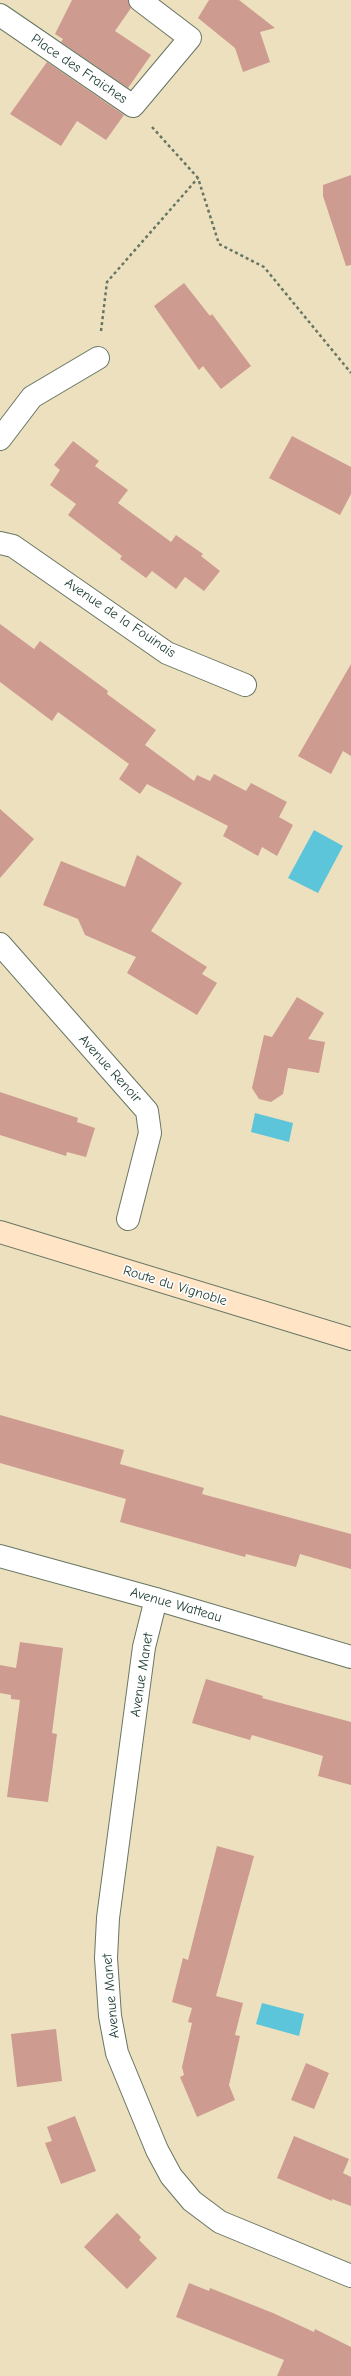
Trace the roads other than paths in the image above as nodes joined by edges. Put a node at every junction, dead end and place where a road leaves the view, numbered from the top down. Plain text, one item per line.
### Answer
1 (140, 0) edge
2 (0, 15) edge
3 (98, 358) road end
4 (0, 439) edge
5 (0, 543) edge
6 (245, 685) dead end
7 (0, 944) edge
8 (128, 1219) dead end
9 (0, 1232) edge
10 (351, 1339) edge
11 (0, 1556) edge
12 (156, 1599) junction
13 (351, 1657) edge
14 (351, 2276) edge

1 - 2 street, Place des Fraiches
3 - 4 street
5 - 6 street, Avenue de la Fouinais
7 - 8 street, Avenue Renoir
9 - 10 street, Route du Vignoble
11 - 12 street, Avenue Watteau
12 - 13 street, Avenue Watteau
12 - 14 street, Avenue Manet

